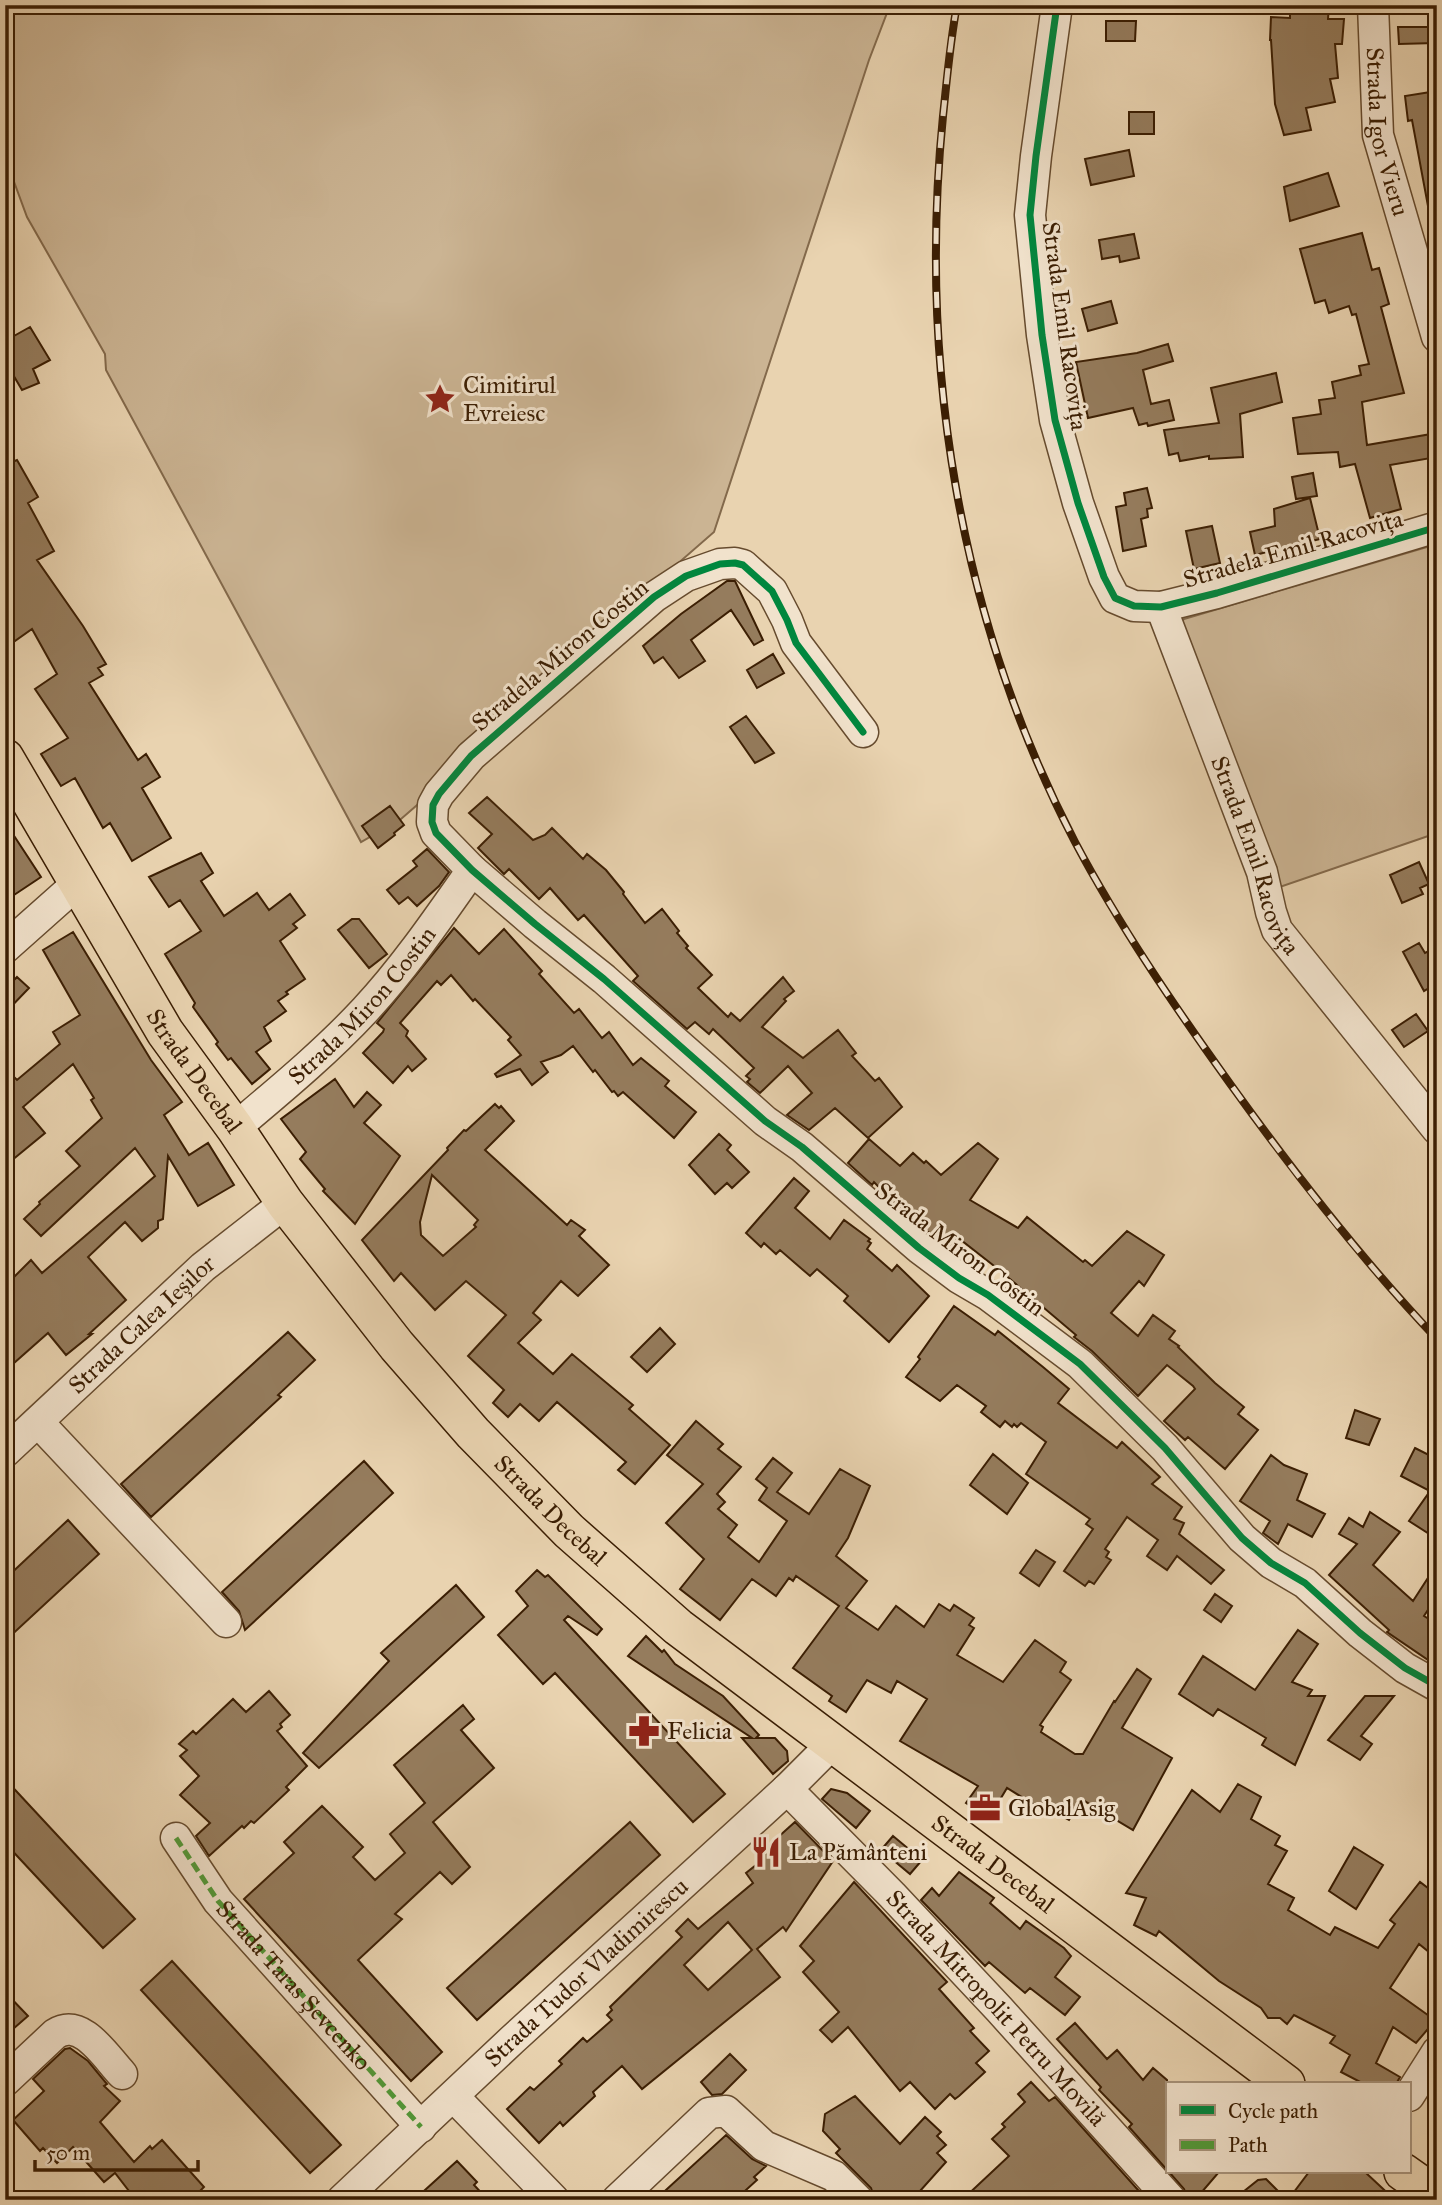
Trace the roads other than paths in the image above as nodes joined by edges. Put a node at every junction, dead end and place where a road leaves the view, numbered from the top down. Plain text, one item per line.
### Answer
1 (1058, 5) edge
2 (1373, 5) edge
3 (1437, 337) edge
4 (1437, 527) edge
5 (1161, 607) junction
6 (863, 733) dead end
7 (5, 758) edge
8 (462, 860) junction
9 (78, 883) junction
10 (5, 948) edge
11 (235, 1128) junction
12 (1437, 1129) edge
13 (285, 1203) junction
14 (38, 1422) junction
15 (5, 1452) edge
16 (226, 1622) dead end
17 (1437, 1686) edge
18 (832, 1744) junction
19 (787, 1789) junction
20 (176, 1838) dead end
21 (1437, 2052) edge
22 (122, 2074) dead end
23 (5, 2081) edge
24 (1283, 2082) edge
25 (1410, 2094) edge
26 (454, 2097) junction
27 (421, 2127) junction
28 (1406, 2174) edge
29 (1437, 2196) edge
30 (342, 2200) edge
31 (554, 2200) edge
32 (617, 2200) edge
33 (858, 2200) edge
34 (1171, 2200) edge

1 - 5 street, Strada Emil Racovița
2 - 3 street, Strada Igor Vieru
4 - 5 street, Stradela Emil Racovița
5 - 12 street, Strada Emil Racovița
6 - 8 street, Stradela Miron Costin
7 - 9 main road, Strada Decebal
8 - 11 street, Strada Miron Costin
8 - 17 street, Strada Miron Costin
9 - 10 street
9 - 11 main road, Strada Decebal
11 - 13 main road, Strada Decebal
13 - 14 street, Strada Calea Ieșilor
13 - 18 main road, Strada Decebal
14 - 15 street, Strada Calea Ieșilor
14 - 16 street
18 - 19 street, Strada Tudor Vladimirescu
18 - 24 main road, Strada Decebal
19 - 26 street, Strada Tudor Vladimirescu
19 - 34 street, Strada Mitropolit Petru Movilă
20 - 27 street, Strada Taras Șevcenko
21 - 25 street
22 - 23 street
26 - 27 street, Strada Tudor Vladimirescu
26 - 31 street
27 - 30 street, Strada Tudor Vladimirescu
28 - 29 main road
32 - 33 street

